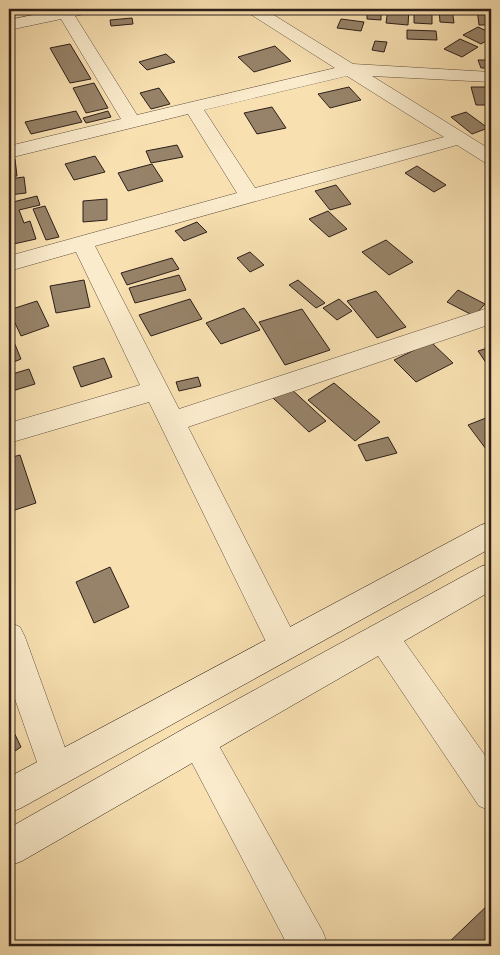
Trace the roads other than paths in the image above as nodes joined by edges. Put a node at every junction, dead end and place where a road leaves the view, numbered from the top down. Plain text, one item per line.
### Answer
1 (87, 9) edge
2 (253, 9) edge
3 (66, 13) junction
4 (9, 25) edge
5 (352, 69) junction
6 (491, 77) edge
7 (193, 108) junction
8 (132, 122) junction
9 (461, 138) junction
10 (9, 152) edge
11 (491, 158) edge
12 (250, 196) junction
13 (82, 242) junction
14 (9, 262) edge
15 (491, 315) edge
16 (156, 390) junction
17 (172, 422) junction
18 (9, 433) edge
19 (491, 534) edge
20 (491, 576) edge
21 (383, 637) junction
22 (9, 638) edge
23 (284, 646) junction
24 (197, 740) junction
25 (56, 770) junction
26 (491, 794) edge
27 (9, 796) edge
28 (9, 848) edge
29 (309, 946) edge

1 - 3 street
2 - 5 street
3 - 4 street
3 - 8 street
5 - 6 street
5 - 7 street
5 - 9 street
7 - 8 street
7 - 12 street
8 - 10 street
9 - 11 street
9 - 12 street
12 - 13 street
13 - 14 street
13 - 16 street
15 - 17 street
16 - 17 street
16 - 18 street
17 - 23 street
19 - 23 street
20 - 21 street
21 - 24 street
21 - 26 street
22 - 25 street
23 - 25 street
24 - 28 street
24 - 29 street
25 - 27 street

